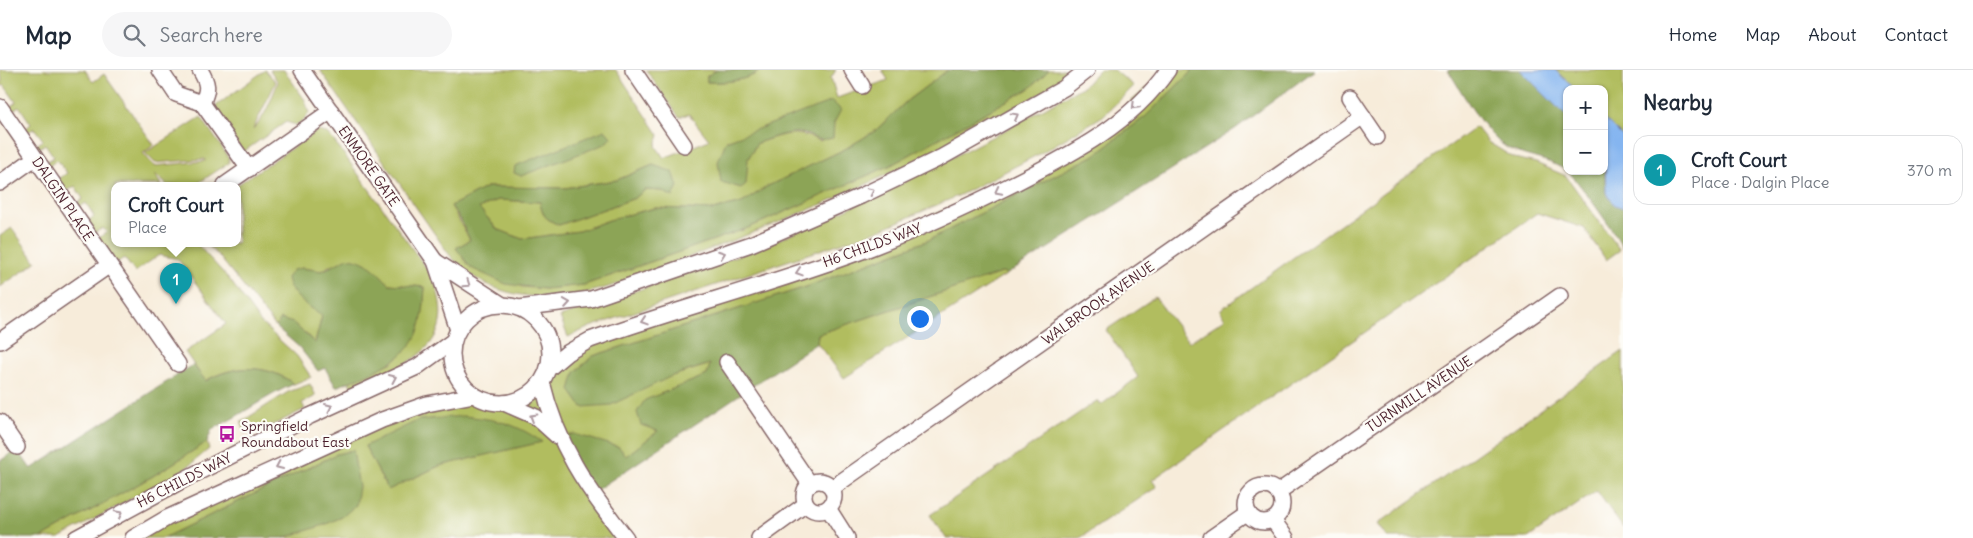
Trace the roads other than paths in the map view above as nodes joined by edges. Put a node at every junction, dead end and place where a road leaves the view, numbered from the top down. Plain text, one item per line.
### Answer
1 (160, 70) edge
2 (200, 70) edge
3 (302, 70) edge
4 (633, 70) edge
5 (852, 70) edge
6 (1087, 70) edge
7 (1168, 70) edge
8 (862, 86) dead end
9 (1350, 97) dead end
10 (202, 103) junction
11 (0, 107) edge
12 (331, 111) junction
13 (1363, 116) junction
14 (1377, 136) dead end
15 (684, 145) dead end
16 (35, 158) junction
17 (249, 169) junction
18 (230, 182) edge
19 (0, 183) edge
20 (435, 261) junction
21 (108, 266) junction
22 (1560, 296) dead end
23 (500, 304) junction
24 (519, 308) junction
25 (456, 335) junction
26 (0, 341) edge
27 (727, 362) dead end
28 (178, 364) dead end
29 (545, 375) junction
30 (474, 395) junction
31 (504, 403) junction
32 (0, 422) edge
33 (559, 438) junction
34 (17, 448) dead end
35 (810, 484) junction
36 (832, 488) junction
37 (1278, 492) junction
38 (806, 504) junction
39 (828, 508) junction
40 (1247, 512) junction
41 (1273, 520) junction
42 (76, 538) edge
43 (134, 538) edge
44 (626, 538) edge
45 (759, 538) edge
46 (847, 538) edge
47 (1211, 538) edge
48 (1286, 538) edge

1 - 10 street
2 - 10 street
3 - 12 street, ENMORE GATE
4 - 15 street
5 - 8 street
24 -> 6 street
7 -> 29 street, H6 CHILDS WAY
9 - 13 street
10 - 17 street
11 - 16 street, DALGIN PLACE
12 - 17 street
12 - 20 street, ENMORE GATE
13 - 14 street
13 - 36 street, WALBROOK AVENUE
16 - 19 street
16 - 21 street, DALGIN PLACE
17 - 18 street
20 -> 23 street, ENMORE GATE
20 - 25 street, ENMORE GATE
21 - 26 street
21 - 28 street, DALGIN PLACE
22 - 37 street, TURNMILL AVENUE
23 - 24 street
23 - 25 street
24 - 29 street
25 - 30 street
42 -> 25 street, H6 CHILDS WAY
27 - 35 street
29 - 31 street
29 - 33 street
30 - 31 street
30 -> 43 street, H6 CHILDS WAY
33 -> 31 street
32 - 34 street
33 - 44 street
35 - 36 street
35 - 38 street
36 - 39 street
37 - 40 street
37 - 41 street
38 - 39 street
38 - 45 street
39 - 46 street
40 - 41 street
40 - 47 street
41 - 48 street

